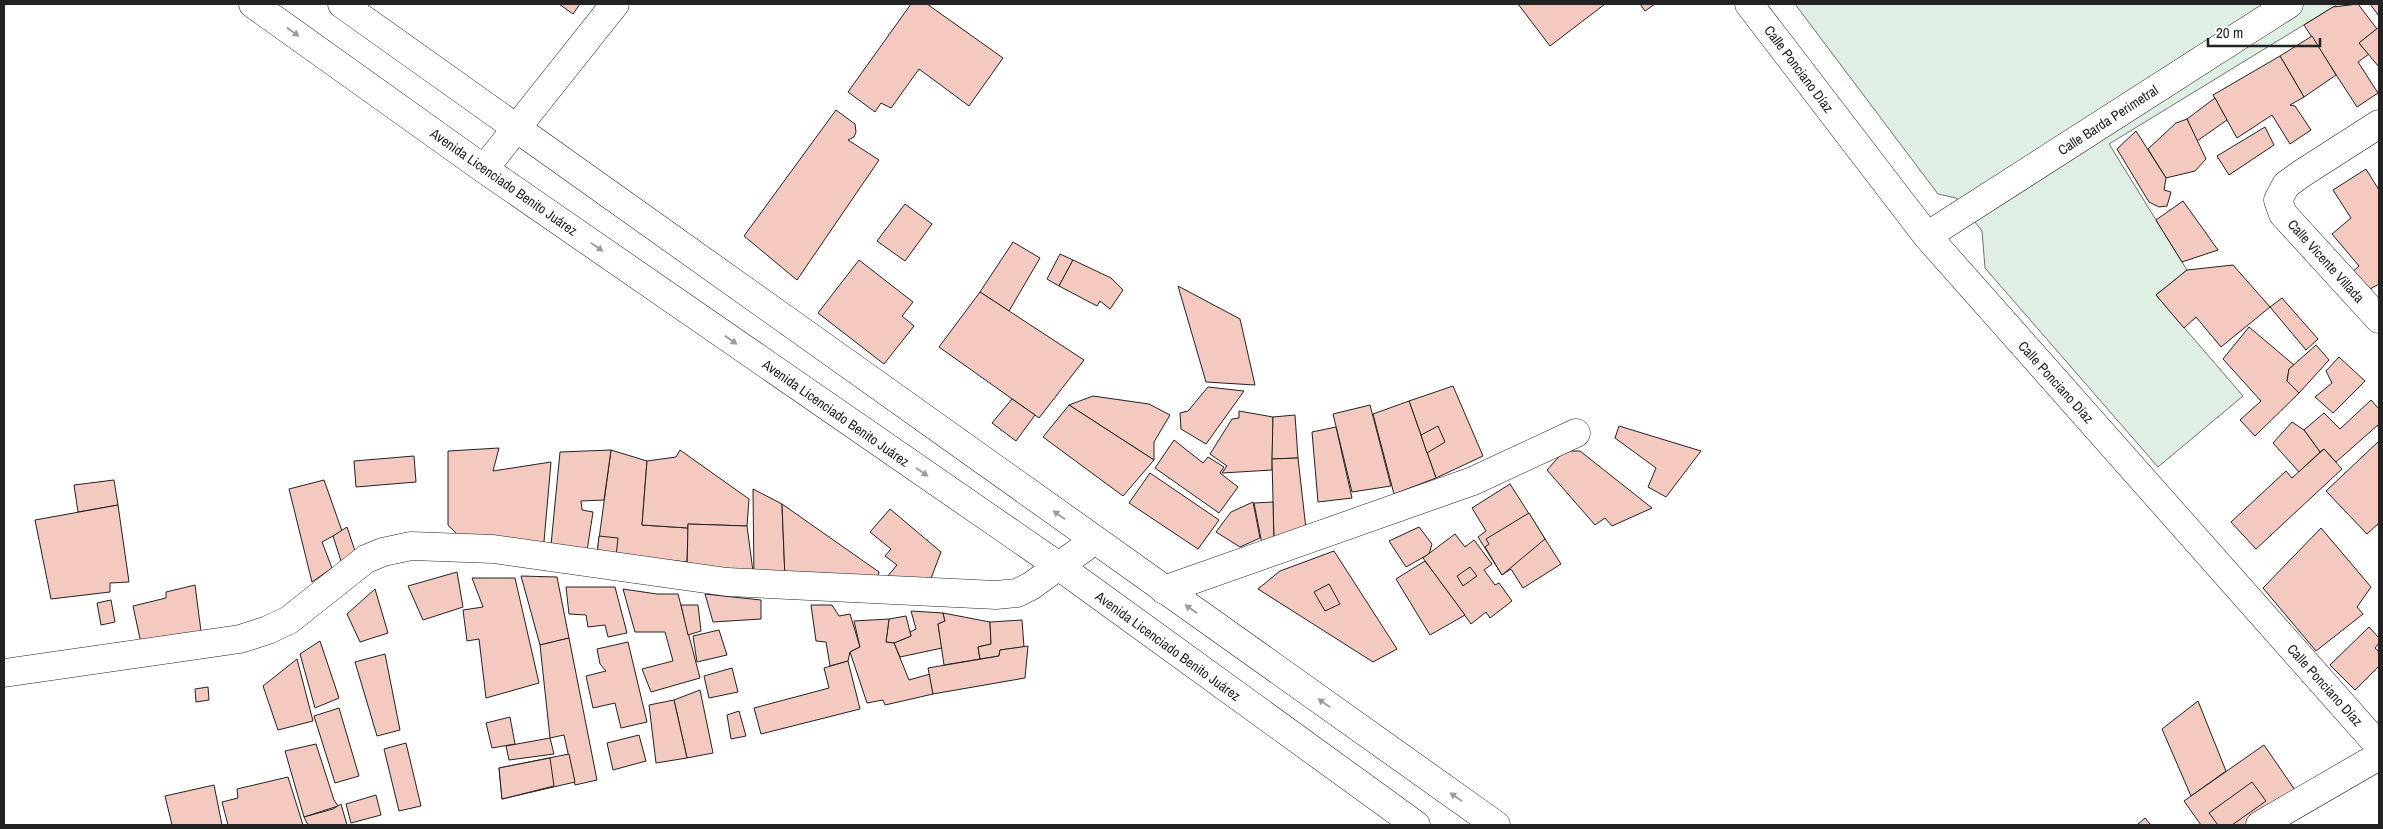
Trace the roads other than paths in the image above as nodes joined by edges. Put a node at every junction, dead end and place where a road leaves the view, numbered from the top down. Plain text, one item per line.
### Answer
1 (253, 4) edge
2 (342, 4) edge
3 (616, 4) edge
4 (1749, 4) edge
5 (2289, 4) edge
6 (2379, 124) edge
7 (517, 130) junction
8 (484, 169) junction
9 (1927, 236) junction
10 (2379, 320) edge
11 (1576, 432) dead end
12 (1095, 540) junction
13 (1060, 568) junction
14 (1164, 590) junction
15 (4, 673) edge
16 (2379, 746) edge
17 (2379, 756) edge
18 (1416, 825) edge
19 (1496, 825) edge
20 (2260, 825) edge

1 -> 8 street, Avenida Licenciado Benito Juárez
2 - 7 street
3 - 7 street
4 - 9 street, Calle Ponciano Díaz
5 - 9 street, Calle Barda Perimetral
6 - 10 street, Calle Vicente Villada
7 - 8 street
12 -> 7 street
8 -> 13 street, Avenida Licenciado Benito Juárez
9 - 16 street, Calle Ponciano Díaz
11 - 14 street
12 - 13 street
12 - 14 street
13 - 15 street
13 - 18 street, Avenida Licenciado Benito Juárez
19 -> 14 street
17 - 20 street

